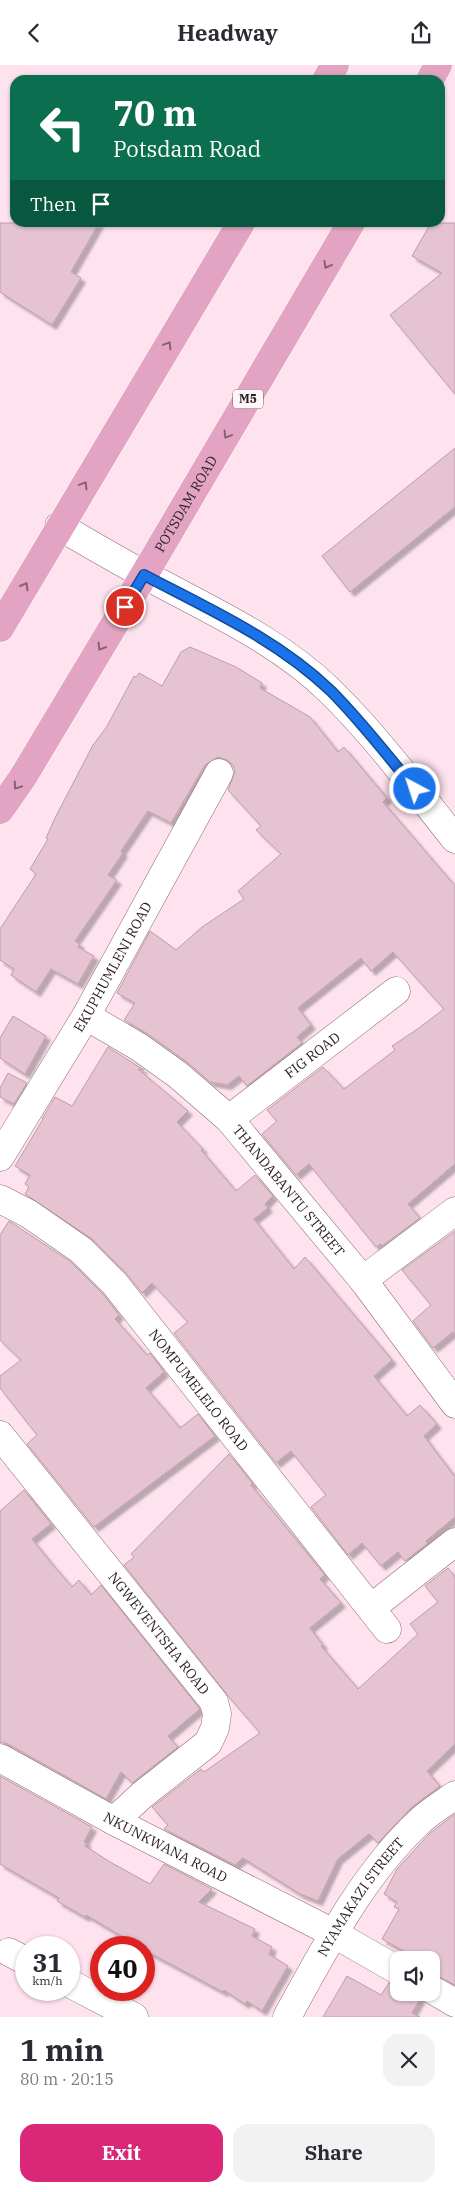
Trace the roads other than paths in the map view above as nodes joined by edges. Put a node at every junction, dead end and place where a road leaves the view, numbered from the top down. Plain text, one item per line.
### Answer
1 (239, 227) edge
2 (349, 227) edge
3 (59, 526) junction
4 (144, 575) junction
5 (0, 628) edge
6 (219, 773) dead end
7 (0, 811) edge
8 (455, 839) edge
9 (396, 991) dead end
10 (86, 1016) junction
11 (229, 1119) junction
12 (0, 1157) edge
13 (0, 1199) edge
14 (455, 1211) edge
15 (363, 1280) junction
16 (455, 1404) edge
17 (0, 1435) edge
18 (455, 1543) edge
19 (0, 1758) edge
20 (455, 1795) edge
21 (114, 1821) junction
22 (333, 1933) junction
23 (390, 1966) edge
24 (80, 1989) edge
25 (440, 1994) edge
26 (455, 2003) edge
27 (134, 2017) edge
28 (287, 2017) edge

3 -> 1 main road
2 -> 4 main road, POTSDAM ROAD / M5
3 - 4 street
5 -> 3 main road
4 -> 7 main road, POTSDAM ROAD / M5
4 - 8 street
6 - 10 street, EKUPHUMLENI ROAD
9 - 11 street, FIG ROAD
10 - 11 street, THANDABANTU STREET
10 - 12 street, EKUPHUMLENI ROAD
11 - 15 street, THANDABANTU STREET
13 - 18 street, NOMPUMELELO ROAD
14 - 15 street
15 - 16 street, THANDABANTU STREET
17 - 21 street, NGWEVENTSHA ROAD
19 - 21 street, NKUNKWANA ROAD
20 - 22 street, NYAMAKAZI STREET
21 - 22 street, NKUNKWANA ROAD
22 - 23 street, NKUNKWANA ROAD
22 - 28 street, NYAMAKAZI STREET
24 - 27 street
25 - 26 street

